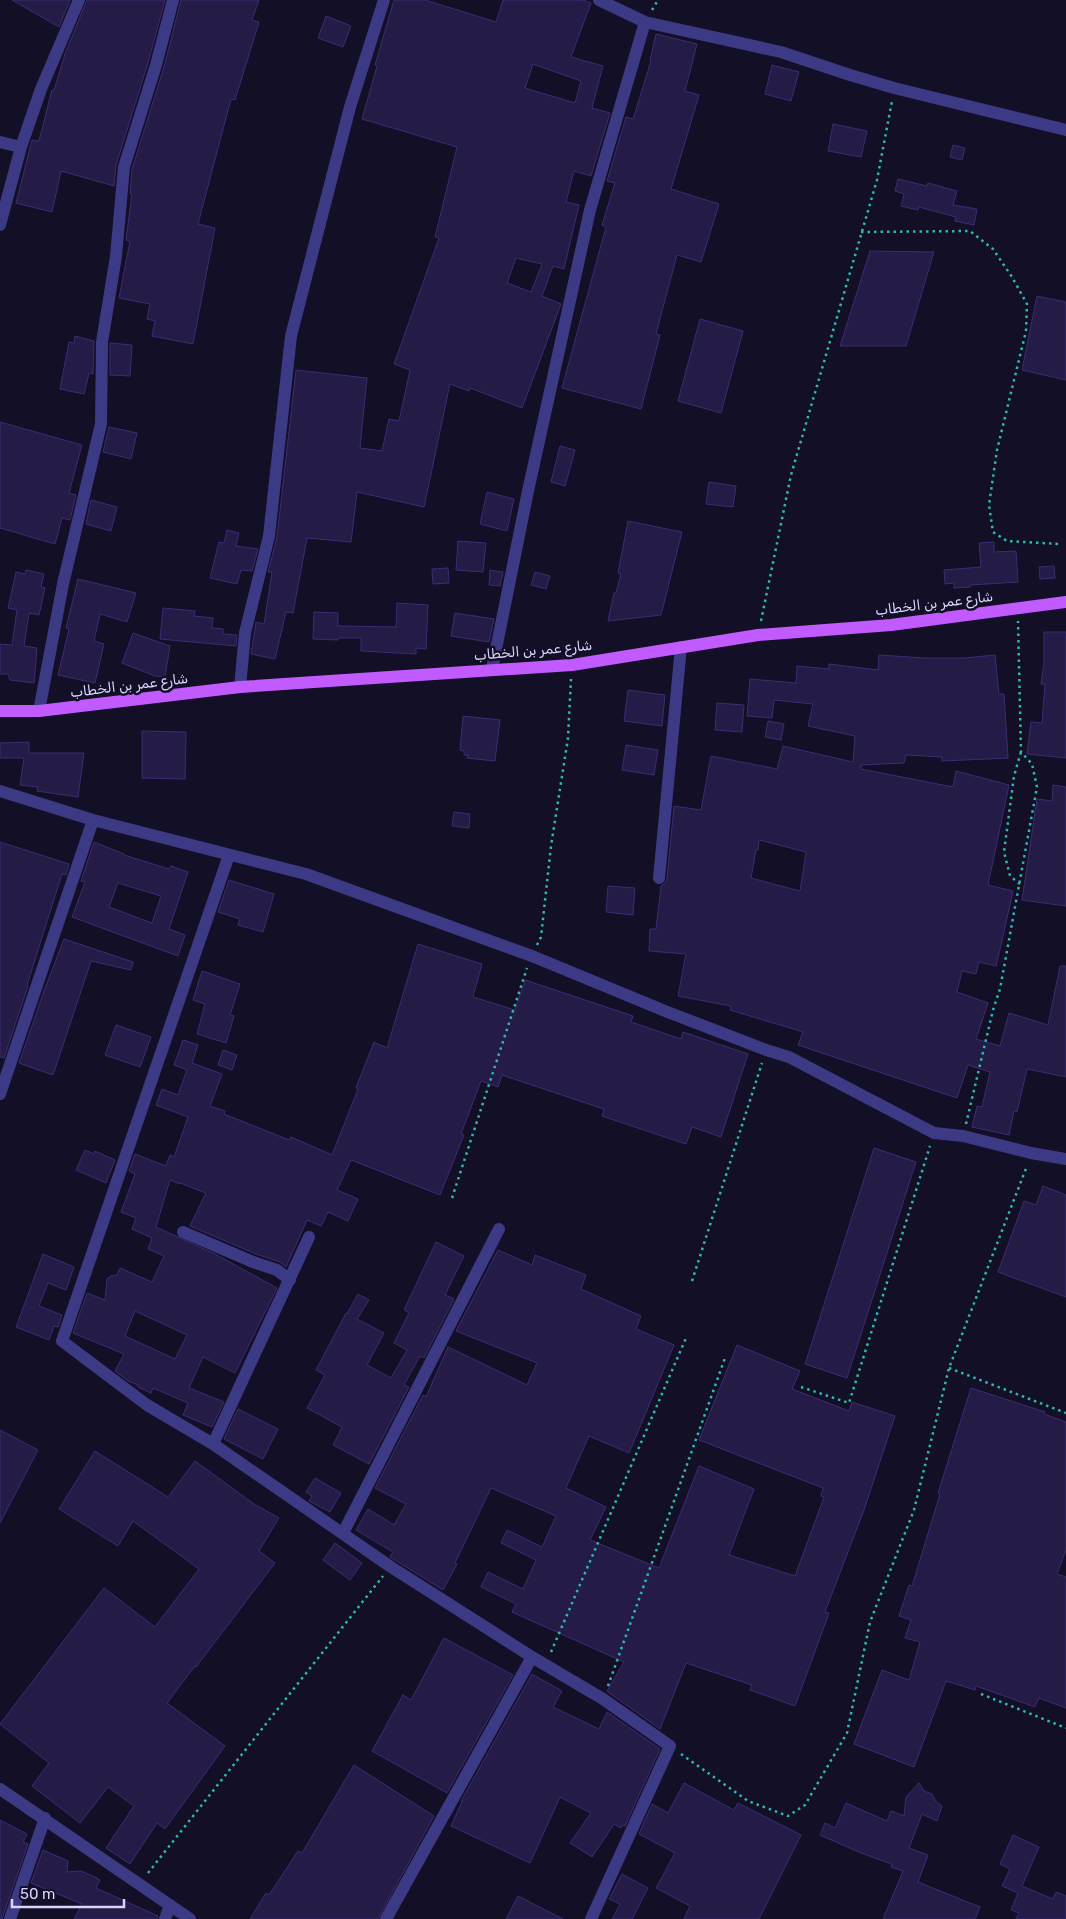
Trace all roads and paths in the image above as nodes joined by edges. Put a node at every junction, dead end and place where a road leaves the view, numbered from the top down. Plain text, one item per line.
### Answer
1 (79, 0) edge
2 (173, 0) edge
3 (384, 0) edge
4 (599, 0) edge
5 (645, 22) junction
6 (894, 88) junction
7 (1066, 130) edge
8 (0, 142) edge
9 (21, 148) junction
10 (0, 225) edge
11 (861, 232) junction
12 (1060, 544) dead end
13 (1066, 602) edge
14 (1018, 607) junction
15 (758, 635) junction
16 (681, 647) junction
17 (572, 664) junction
18 (492, 669) junction
19 (240, 687) junction
20 (0, 711) edge
21 (39, 711) junction
22 (1021, 752) junction
23 (0, 791) edge
24 (93, 820) junction
25 (229, 855) junction
26 (659, 878) dead end
27 (1020, 884) junction
28 (532, 956) junction
29 (766, 1050) junction
30 (0, 1094) edge
31 (934, 1133) junction
32 (963, 1136) junction
33 (1031, 1153) junction
34 (1066, 1159) edge
35 (452, 1198) dead end
36 (499, 1229) dead end
37 (183, 1232) dead end
38 (309, 1237) dead end
39 (290, 1280) junction
40 (692, 1281) dead end
41 (686, 1338) dead end
42 (725, 1358) dead end
43 (949, 1368) junction
44 (801, 1387) dead end
45 (1066, 1414) edge
46 (213, 1444) junction
47 (343, 1533) junction
48 (390, 1567) junction
49 (532, 1657) junction
50 (546, 1665) junction
51 (981, 1694) dead end
52 (603, 1699) junction
53 (1066, 1728) edge
54 (670, 1746) junction
55 (0, 1789) edge
56 (45, 1818) junction
57 (139, 1884) junction
58 (170, 1905) junction
59 (10, 1919) edge
60 (165, 1919) edge
61 (190, 1919) edge
62 (386, 1919) edge
63 (591, 1919) edge

1 - 9 street
2 - 21 street
3 - 19 street
4 - 5 street
5 - 6 street
5 - 18 street
6 - 7 street
6 - 11 path
8 - 9 street
9 - 10 street
11 - 12 path
11 - 15 path
13 - 14 main road, شارع عمر بن الخطاب
14 - 15 main road, شارع عمر بن الخطاب
14 - 22 path
15 - 16 main road, شارع عمر بن الخطاب
16 - 17 main road, شارع عمر بن الخطاب
16 - 26 street
17 - 18 main road, شارع عمر بن الخطاب
17 - 28 path
18 - 19 main road, شارع عمر بن الخطاب
19 - 21 main road, شارع عمر بن الخطاب
20 - 21 main road, شارع عمر بن الخطاب
22 - 27 path
22 - 27 path
23 - 24 street
24 - 25 street
24 - 30 street
25 - 28 street
25 - 46 street
27 - 32 path
28 - 29 street
28 - 35 path
29 - 31 street
29 - 40 path
31 - 32 street
31 - 44 path
32 - 33 street
33 - 34 street
33 - 43 path
36 - 47 street
37 - 39 street
38 - 39 street
39 - 46 street
41 - 50 path
42 - 52 path
43 - 45 path
43 - 54 path
46 - 47 street
47 - 48 street
48 - 49 street
48 - 57 path
49 - 50 street
49 - 62 street
50 - 52 street
51 - 53 path
52 - 54 street
54 - 63 street
55 - 56 street
56 - 57 street
56 - 59 street
57 - 58 street
58 - 60 street
58 - 61 street

